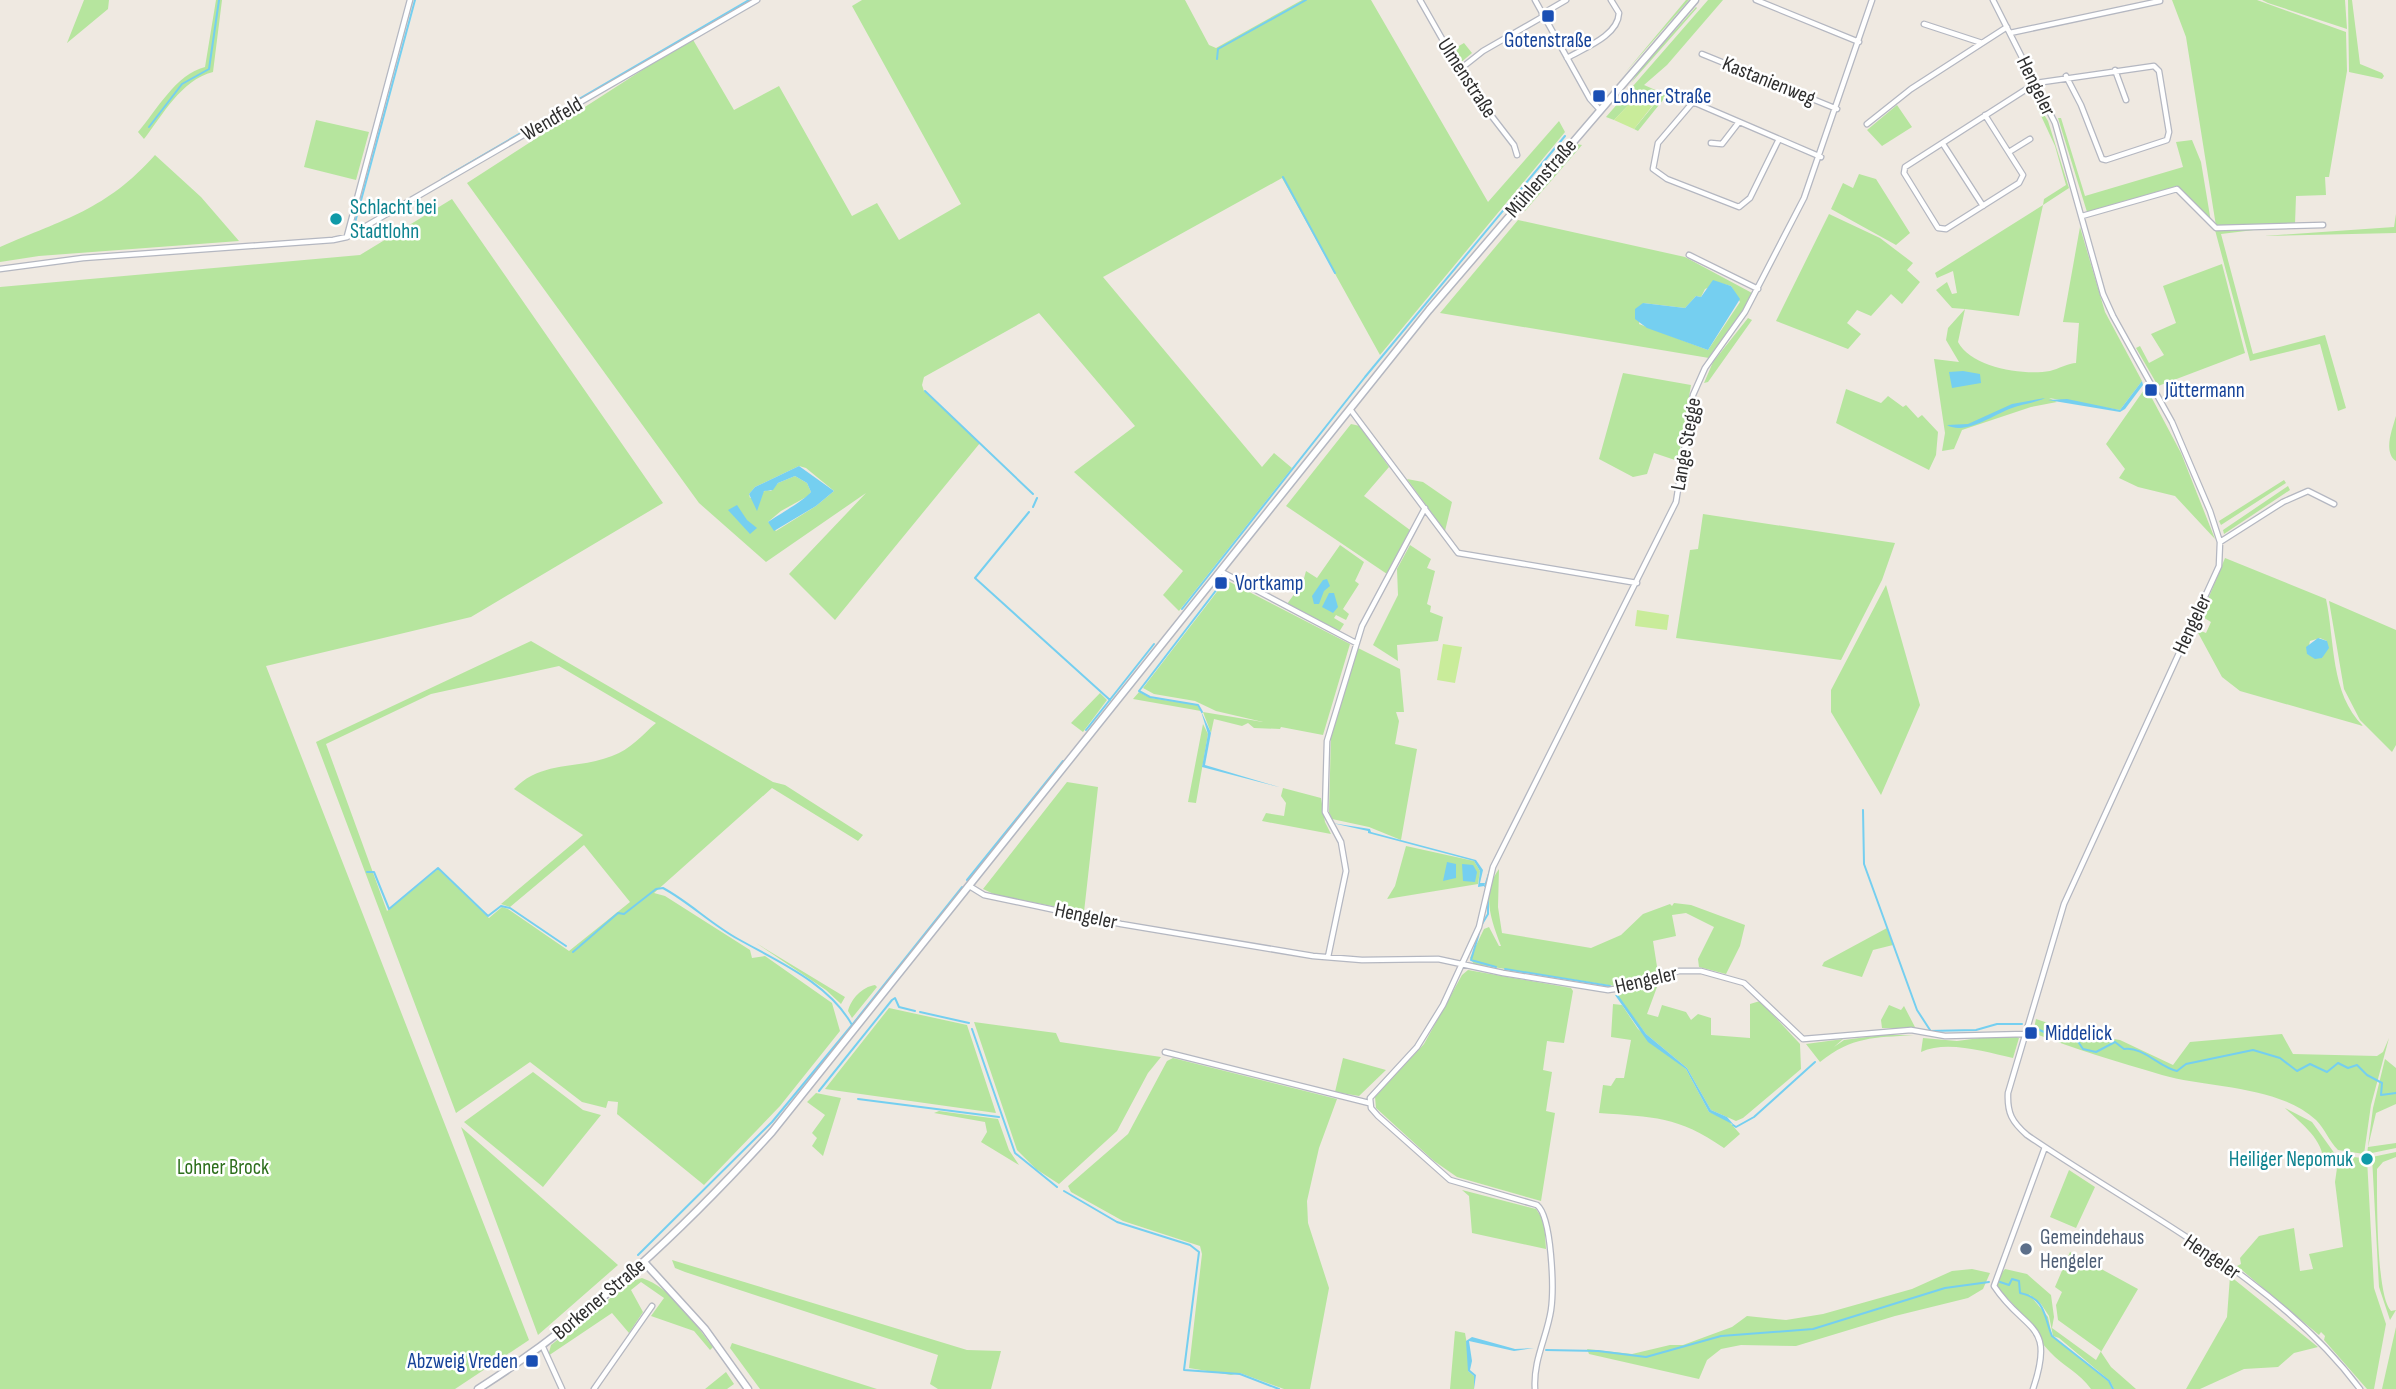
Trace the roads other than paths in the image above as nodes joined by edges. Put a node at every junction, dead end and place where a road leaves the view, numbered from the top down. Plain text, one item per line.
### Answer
1 (410, 0) edge
2 (757, 0) edge
3 (1420, 0) edge
4 (1535, 0) edge
5 (1566, 0) edge
6 (1611, 0) edge
7 (1695, 0) edge
8 (1756, 0) edge
9 (1872, 0) edge
10 (1993, 0) edge
11 (2161, 1) edge
12 (1543, 15) junction
13 (1924, 24) dead end
14 (2007, 27) junction
15 (2010, 33) junction
16 (1859, 42) junction
17 (1983, 43) junction
18 (1702, 54) dead end
19 (1567, 58) junction
20 (1459, 70) junction
21 (2115, 70) junction
22 (2066, 76) junction
23 (2036, 83) junction
24 (1671, 93) dead end
25 (2126, 100) dead end
26 (1693, 102) junction
27 (1837, 108) junction
28 (1600, 110) junction
29 (1985, 115) junction
30 (1739, 122) junction
31 (1867, 124) dead end
32 (1779, 139) junction
33 (2030, 139) dead end
34 (1711, 143) dead end
35 (1943, 144) junction
36 (2009, 152) junction
37 (1517, 155) dead end
38 (1821, 157) junction
39 (1983, 206) junction
40 (2082, 216) junction
41 (2323, 225) dead end
42 (347, 237) junction
43 (1689, 255) dead end
44 (0, 268) edge
45 (1758, 289) junction
46 (1350, 409) junction
47 (2334, 503) dead end
48 (1424, 508) junction
49 (2220, 542) junction
50 (1222, 572) junction
51 (1637, 583) junction
52 (1356, 643) junction
53 (971, 887) junction
54 (1328, 957) junction
55 (1464, 965) junction
56 (2026, 1034) junction
57 (1164, 1052) dead end
58 (1369, 1103) junction
59 (2045, 1147) junction
60 (644, 1262) junction
61 (652, 1306) dead end
62 (542, 1345) junction
63 (478, 1389) edge
64 (562, 1389) edge
65 (594, 1389) edge
66 (748, 1389) edge
67 (1535, 1389) edge
68 (2033, 1389) edge
69 (2360, 1389) edge

1 - 42 street
2 - 42 street, Wendfeld
3 - 20 street, Ulmenstraße
4 - 12 street
5 - 12 street
6 - 19 street
7 - 28 main road, Mühlenstraße
8 - 16 street
9 - 16 street, Lange Stegge
10 - 14 street, Hengeler
11 - 15 street
12 - 19 street
12 - 20 street
13 - 17 street
14 - 15 street, Hengeler
14 - 17 street
15 - 23 street, Hengeler
16 - 27 street, Lange Stegge
17 - 31 street
18 - 27 street, Kastanienweg
19 - 28 street
20 - 37 street, Ulmenstraße
21 - 22 street
21 - 22 street
21 - 25 street
22 - 23 street
23 - 29 street
23 - 40 street, Hengeler
24 - 26 street
26 - 30 street
26 - 32 street
27 - 38 street, Lange Stegge
28 - 46 main road, Mühlenstraße
29 - 35 street
29 - 36 street
30 - 32 street
30 - 34 street
32 - 38 street
33 - 36 street
35 - 39 street
35 - 39 street
36 - 39 street
38 - 45 street, Lange Stegge
40 - 41 street
40 - 49 street, Hengeler
42 - 44 street, Wendfeld
43 - 45 street
45 - 51 street, Lange Stegge
46 - 48 street
46 - 50 main road, Mühlenstraße
47 - 49 street
48 - 51 street
48 - 52 street
49 - 56 street, Hengeler
50 - 52 street
50 - 53 main road, Mühlenstraße
51 - 55 street, Lange Stegge
52 - 54 street
53 - 54 street, Hengeler
53 - 60 main road, Borkener Straße
54 - 55 street, Hengeler
55 - 56 street, Hengeler
55 - 58 street, Lange Stegge
56 - 59 street, Hengeler
57 - 58 street
58 - 67 street
59 - 68 street
59 - 69 street, Hengeler
60 - 62 main road, Borkener Straße
60 - 66 main road
61 - 65 street
62 - 63 main road, Borkener Straße
62 - 64 street

